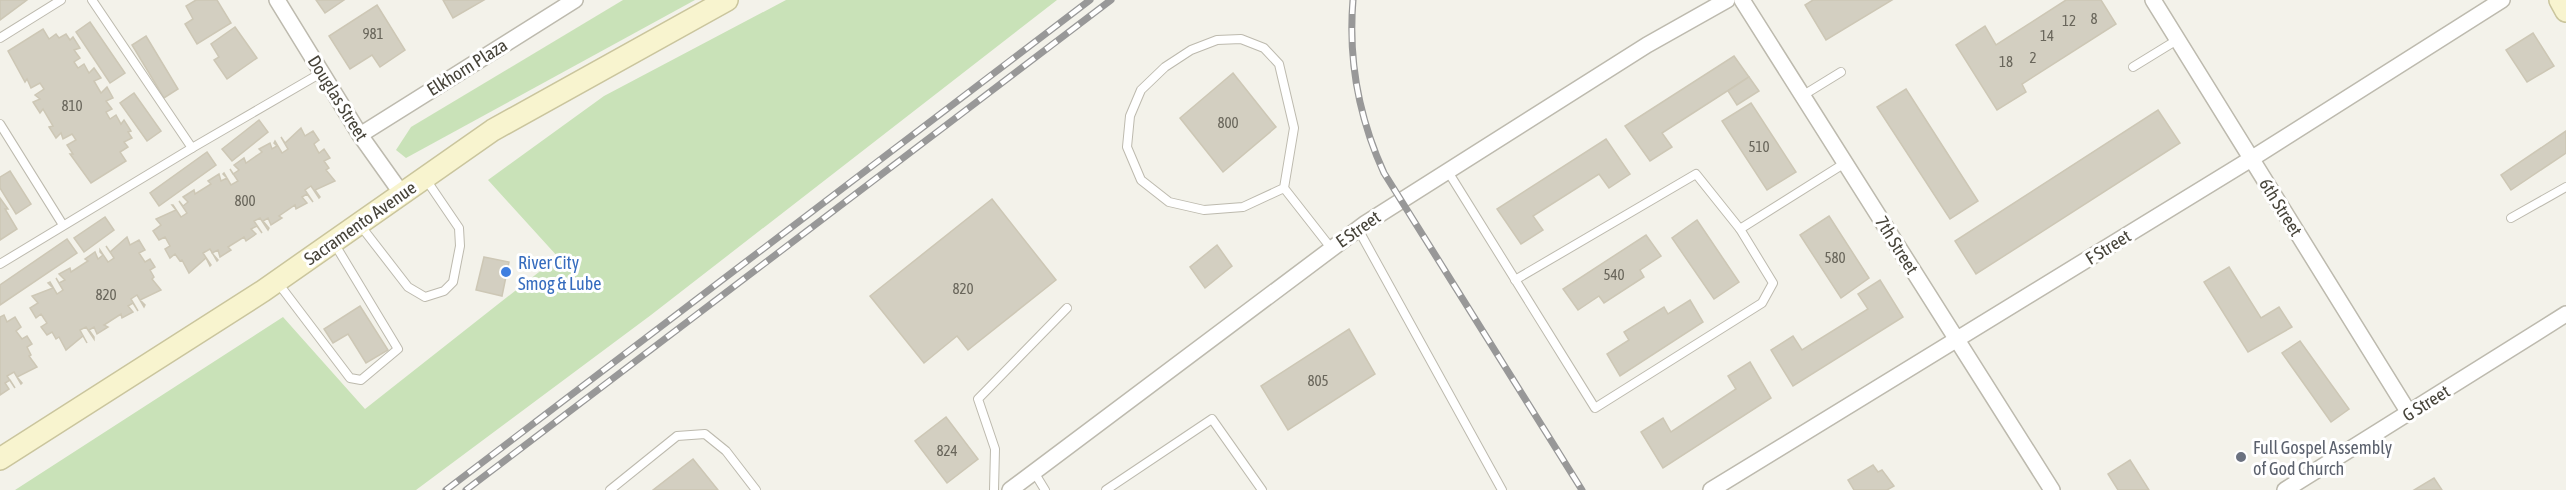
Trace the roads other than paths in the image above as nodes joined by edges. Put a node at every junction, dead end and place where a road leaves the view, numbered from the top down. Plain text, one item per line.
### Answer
1 (61, 0) edge
2 (92, 0) edge
3 (277, 0) edge
4 (727, 0) edge
5 (1727, 0) edge
6 (1742, 0) edge
7 (2152, 0) edge
8 (2502, 0) edge
9 (2559, 0) edge
10 (564, 3) edge
11 (2566, 11) edge
12 (0, 38) edge
13 (2177, 40) junction
14 (2133, 67) dead end
15 (1841, 72) dead end
16 (321, 73) junction
17 (1802, 96) junction
18 (0, 124) edge
19 (360, 135) junction
20 (192, 148) junction
21 (2251, 159) junction
22 (1845, 164) junction
23 (1447, 170) junction
24 (425, 178) junction
25 (2566, 187) edge
26 (1284, 188) junction
27 (402, 194) junction
28 (2511, 219) dead end
29 (359, 224) junction
30 (63, 225) junction
31 (1358, 229) junction
32 (1740, 229) junction
33 (333, 242) junction
34 (1331, 248) junction
35 (0, 264) edge
36 (1515, 280) junction
37 (277, 281) junction
38 (1067, 308) dead end
39 (2566, 314) edge
40 (1957, 340) junction
41 (2409, 413) junction
42 (0, 459) edge
43 (1034, 472) junction
44 (610, 490) edge
45 (756, 490) edge
46 (994, 490) edge
47 (1010, 490) edge
48 (1045, 490) edge
49 (1106, 490) edge
50 (1262, 490) edge
51 (1502, 490) edge
52 (1711, 490) edge
53 (2052, 490) edge
54 (2285, 490) edge

1 - 12 lane
2 - 20 lane
3 - 16 street, Douglas Street
4 - 24 main road, Sacramento Avenue
5 - 23 street, E Street
6 - 17 street, 7th Street
7 - 13 street, 6th Street
8 - 21 street, F Street
9 - 11 main road
10 - 19 street, Elkhorn Plaza
13 - 14 lane
13 - 21 street, 6th Street
15 - 17 lane
16 - 19 street, Douglas Street
16 - 20 lane
17 - 22 street, 7th Street
18 - 30 lane
19 - 27 street, Douglas Street
20 - 30 lane
21 - 40 street, F Street
21 - 41 street, 6th Street
22 - 32 lane
22 - 40 street, 7th Street
23 - 31 street, E Street
23 - 36 lane
24 - 27 main road, Sacramento Avenue
24 - 29 lane
25 - 28 lane
26 - 26 lane
26 - 34 lane
27 - 29 main road, Sacramento Avenue
29 - 33 main road, Sacramento Avenue
30 - 35 lane
31 - 34 street, E Street
31 - 51 lane
32 - 36 lane
32 - 36 lane
33 - 37 main road, Sacramento Avenue
33 - 37 lane
34 - 43 street, E Street
37 - 42 main road, Sacramento Avenue
38 - 46 lane
39 - 41 street, G Street
40 - 52 street, F Street
40 - 53 street, 7th Street
41 - 54 street, G Street
43 - 47 street, E Street
43 - 48 lane
44 - 45 lane
49 - 50 lane

